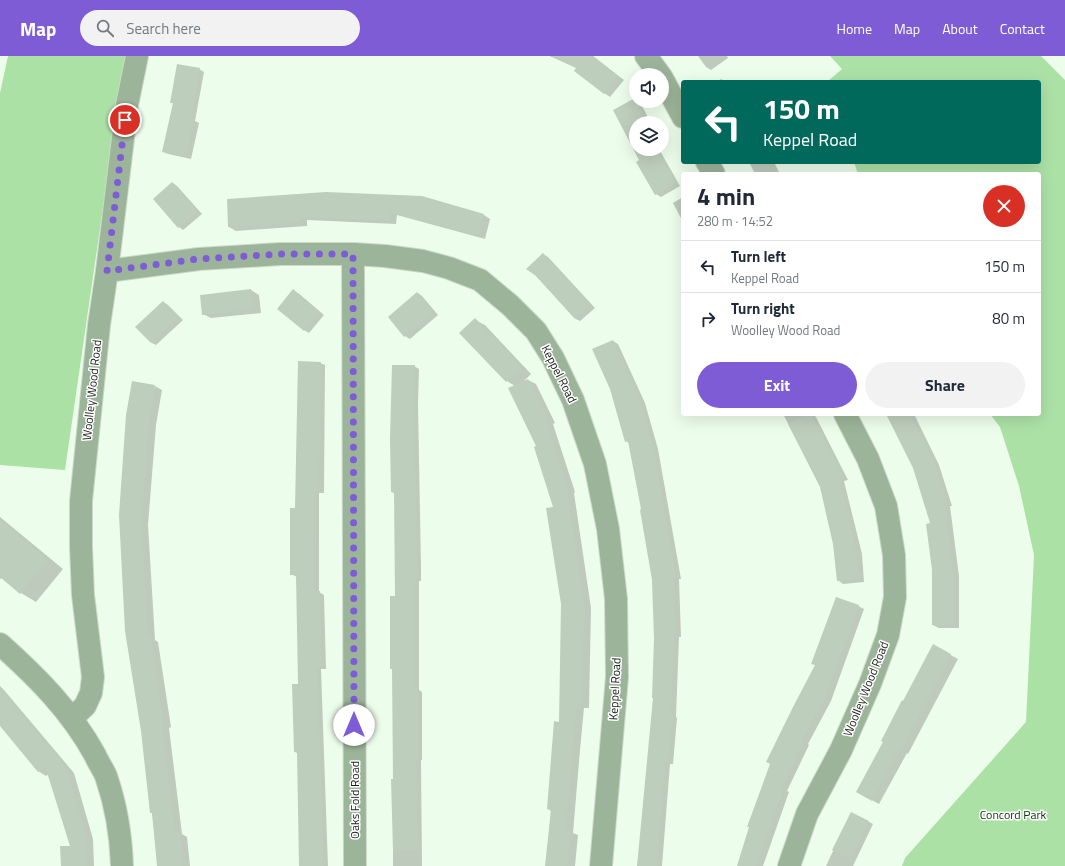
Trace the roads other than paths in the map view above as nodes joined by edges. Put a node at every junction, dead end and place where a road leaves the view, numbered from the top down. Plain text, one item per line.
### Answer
1 (137, 56) edge
2 (646, 56) edge
3 (655, 68) edge
4 (669, 91) edge
5 (681, 113) edge
6 (353, 254) junction
7 (107, 271) junction
8 (846, 416) edge
9 (0, 644) edge
10 (72, 718) junction
11 (122, 866) edge
12 (355, 866) edge
13 (601, 866) edge
14 (789, 866) edge

1 - 7 street, Woolley Wood Road
2 - 3 street
4 - 5 street
6 - 7 street, Keppel Road
6 - 12 street, Oaks Fold Road
6 - 13 street, Keppel Road
7 - 10 street, Woolley Wood Road
8 - 14 street, Woolley Wood Road
9 - 10 street
10 - 11 street

